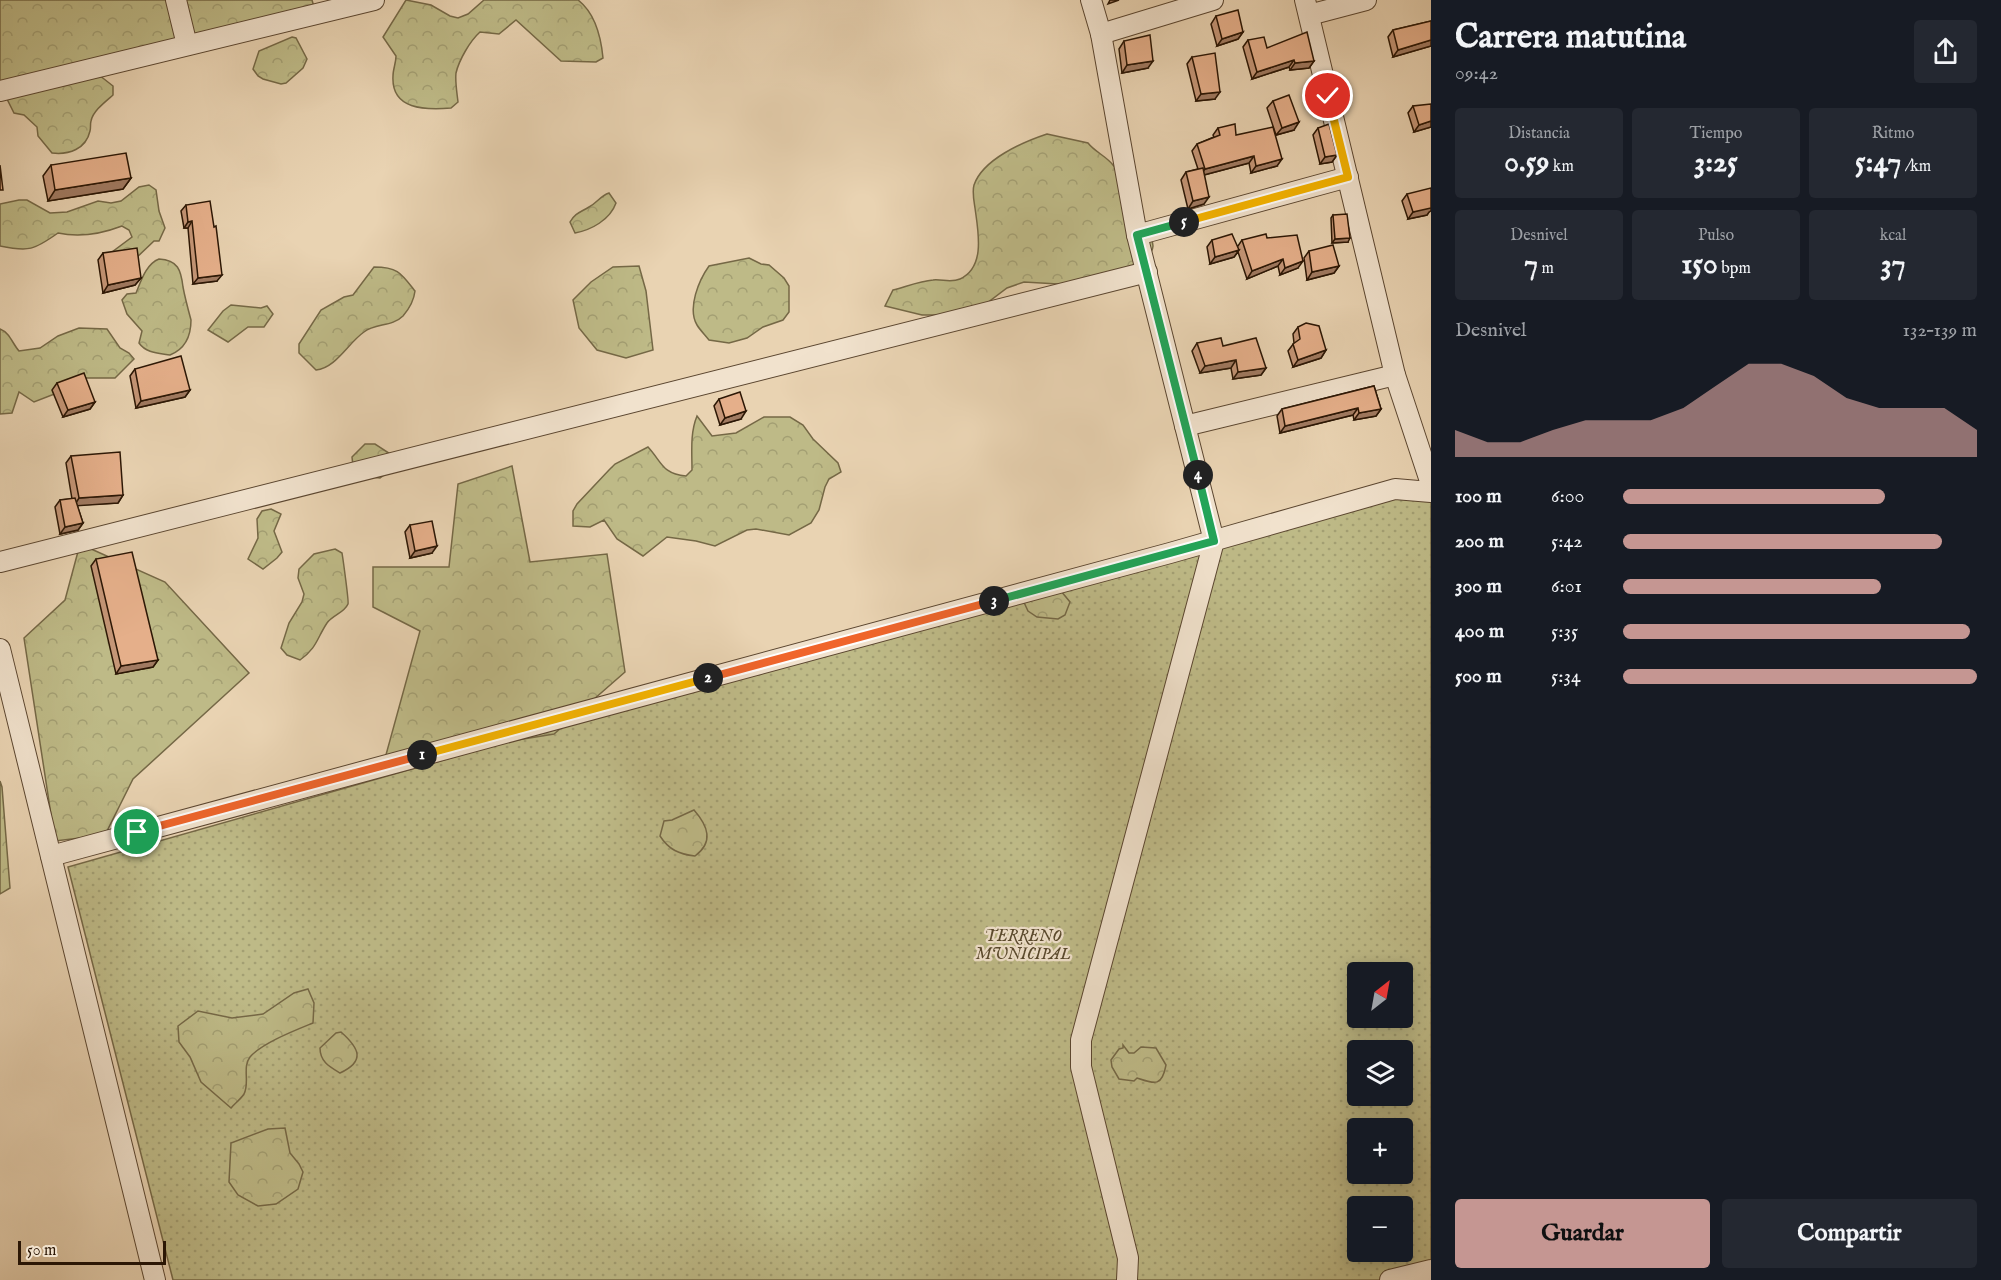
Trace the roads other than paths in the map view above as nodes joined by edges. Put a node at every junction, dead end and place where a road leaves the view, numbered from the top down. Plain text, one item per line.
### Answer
1 (176, 0) edge
2 (374, 0) edge
3 (1091, 0) edge
4 (1213, 0) edge
5 (1366, 0) edge
6 (1307, 8) edge
7 (1101, 34) junction
8 (187, 45) junction
9 (0, 91) edge
10 (1348, 177) junction
11 (1137, 235) junction
12 (1147, 272) junction
13 (1395, 375) junction
14 (1185, 426) junction
15 (1431, 484) edge
16 (1431, 492) edge
17 (1214, 541) junction
18 (0, 562) edge
19 (0, 649) edge
20 (51, 856) junction
21 (1431, 1270) edge
22 (155, 1280) edge
23 (1127, 1280) edge
24 (1390, 1280) edge

1 - 8 street
2 - 8 street
3 - 7 street
4 - 7 street
5 - 6 street
6 - 10 street
7 - 11 street
8 - 9 street
10 - 11 street
10 - 13 street
11 - 12 street
12 - 14 street
12 - 18 street
13 - 14 street
13 - 15 street
14 - 17 street
16 - 17 street
17 - 20 street
17 - 23 street
19 - 20 street
20 - 22 street
21 - 24 street

